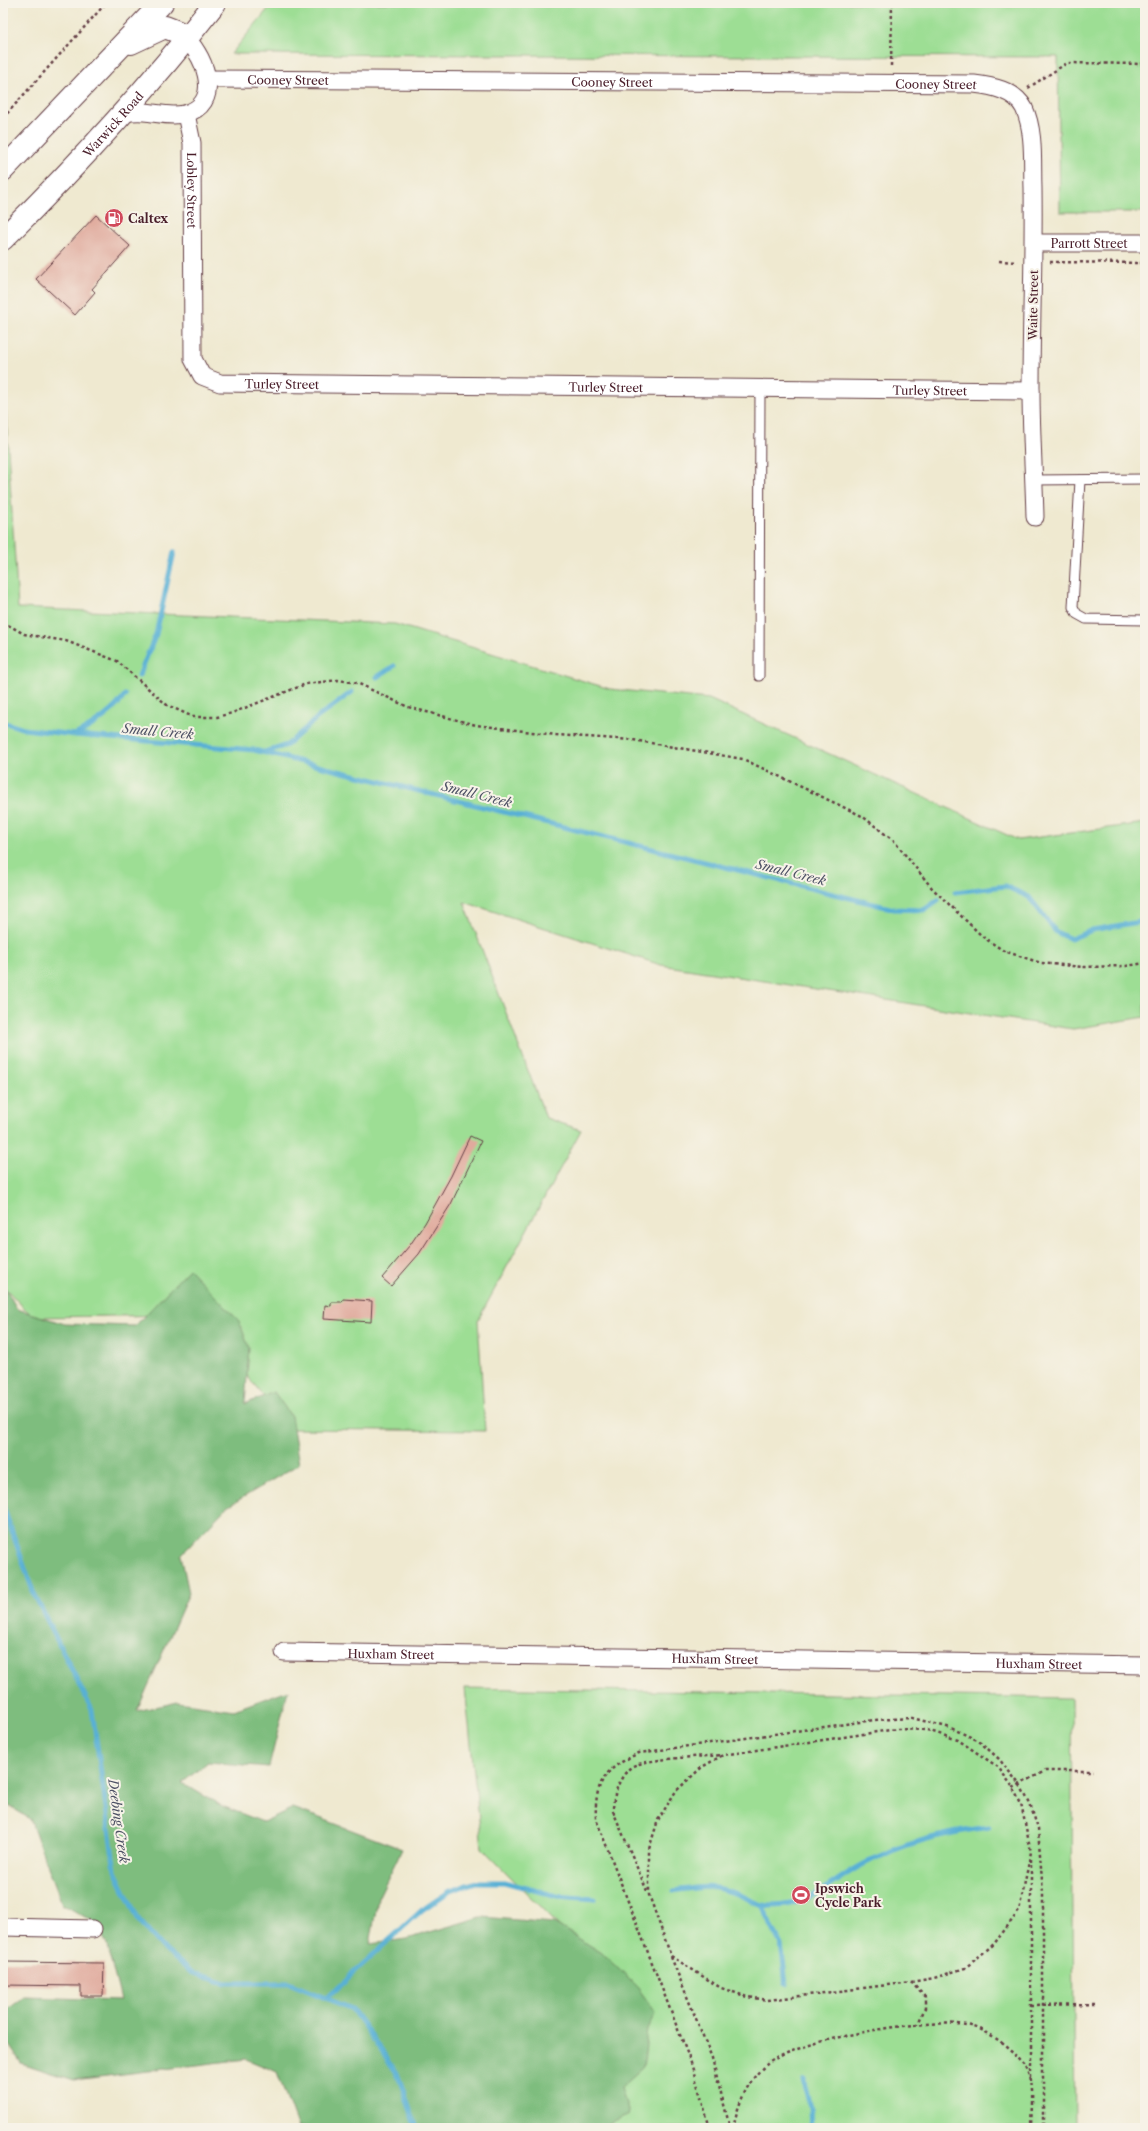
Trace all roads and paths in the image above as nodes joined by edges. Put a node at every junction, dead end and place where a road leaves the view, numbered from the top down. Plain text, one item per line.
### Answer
1 (106, 3) edge
2 (162, 3) edge
3 (215, 3) edge
4 (892, 3) edge
5 (187, 39) junction
6 (116, 50) junction
7 (1145, 64) edge
8 (208, 79) junction
9 (891, 84) junction
10 (1014, 96) junction
11 (123, 113) junction
12 (186, 114) junction
13 (3, 118) edge
14 (3, 170) edge
15 (3, 239) edge
16 (1034, 242) junction
17 (1145, 243) edge
18 (999, 262) dead end
19 (1145, 262) edge
20 (1034, 263) junction
21 (193, 359) joint
22 (760, 388) junction
23 (1031, 391) junction
24 (1145, 479) edge
25 (1034, 480) junction
26 (1080, 480) junction
27 (1035, 517) dead end
28 (1145, 620) edge
29 (3, 622) edge
30 (759, 676) dead end
31 (1145, 963) edge
32 (284, 1652) dead end
33 (1145, 1666) edge
34 (723, 1755) junction
35 (1093, 1771) dead end
36 (1020, 1785) junction
37 (1013, 1788) junction
38 (1031, 1852) junction
39 (649, 1895) junction
40 (3, 1927) edge
41 (93, 1928) dead end
42 (671, 1956) junction
43 (911, 1982) junction
44 (1097, 2004) dead end
45 (1044, 2005) junction
46 (1031, 2006) junction
47 (918, 2024) junction
48 (1031, 2086) junction
49 (710, 2128) edge
50 (732, 2128) edge
51 (1031, 2128) edge
52 (1044, 2128) edge

1 - 13 path
2 - 6 main road
3 - 5 main road, Warwick Road
4 - 9 path
5 - 6 main road
5 - 8 street
5 - 11 main road, Warwick Road
6 - 14 main road
7 - 10 path
8 - 9 street, Cooney Street
8 - 12 street
9 - 10 street, Cooney Street
10 - 16 street, Waite Street
11 - 12 street
11 - 15 main road, Warwick Road
12 - 21 street, Lobley Street
16 - 17 street, Parrott Street
16 - 20 street, Waite Street
18 - 20 path
19 - 20 path
20 - 23 street, Waite Street
21 - 22 street, Turley Street
22 - 23 street, Turley Street
22 - 30 lane
23 - 25 street, Waite Street
24 - 26 lane
25 - 26 lane
25 - 27 street, Waite Street
26 - 28 lane
29 - 31 path
32 - 33 street, Huxham Street
34 - 37 path
34 - 39 path
34 - 39 path
35 - 36 path
36 - 37 path
36 - 45 path
36 - 49 path
37 - 38 path
38 - 43 path
38 - 46 path
39 - 42 path
40 - 41 street
42 - 43 path
42 - 50 path
43 - 47 path
44 - 45 path
45 - 46 path
45 - 52 path
46 - 48 path
47 - 48 path
47 - 50 path
48 - 51 path

